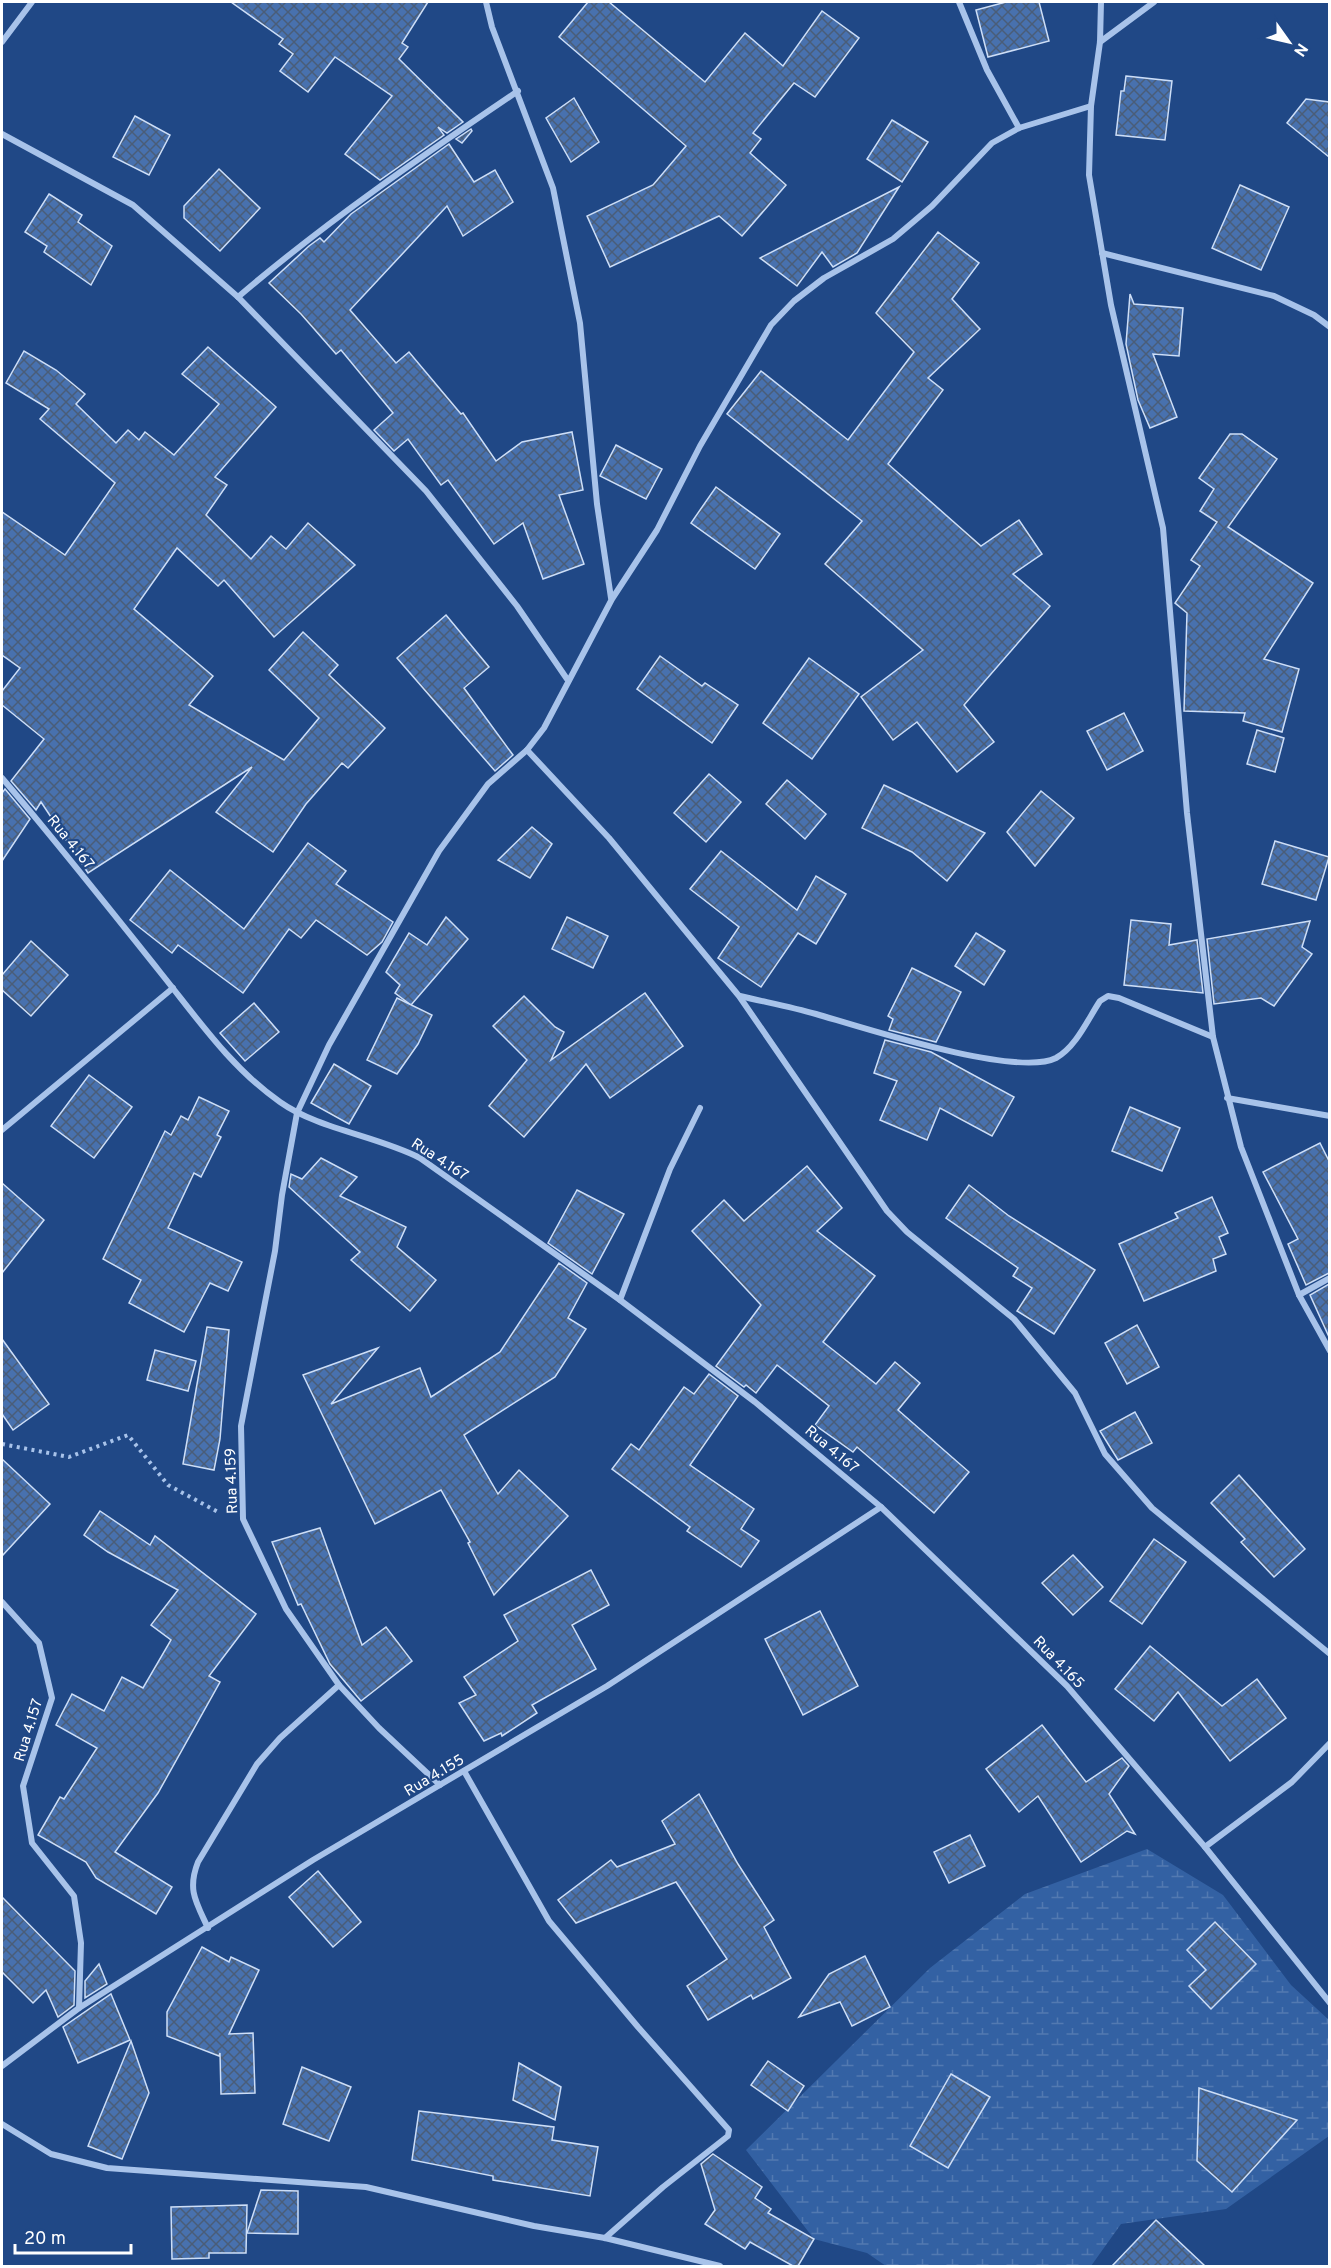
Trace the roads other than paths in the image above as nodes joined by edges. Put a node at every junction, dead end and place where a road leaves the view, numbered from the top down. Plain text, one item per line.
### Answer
1 (32, 2) edge
2 (486, 2) edge
3 (959, 2) edge
4 (1101, 2) edge
5 (1154, 2) edge
6 (2, 42) edge
7 (1100, 42) junction
8 (519, 91) junction
9 (1091, 106) junction
10 (1019, 128) junction
11 (2, 134) edge
12 (1102, 253) junction
13 (238, 297) junction
14 (1329, 327) edge
15 (612, 598) junction
16 (567, 679) junction
17 (527, 750) junction
18 (2, 778) edge
19 (173, 988) junction
20 (739, 996) junction
21 (1213, 1037) junction
22 (1227, 1098) junction
23 (700, 1108) dead end
24 (297, 1113) junction
25 (1329, 1116) edge
26 (2, 1130) edge
27 (1329, 1278) edge
28 (1299, 1295) junction
29 (620, 1300) junction
30 (1329, 1351) edge
31 (881, 1507) junction
32 (2, 1602) edge
33 (1329, 1654) edge
34 (339, 1685) junction
35 (1329, 1743) edge
36 (464, 1771) junction
37 (440, 1785) junction
38 (1205, 1847) junction
39 (208, 1928) junction
40 (1329, 2003) edge
41 (79, 2008) junction
42 (3, 2065) edge
43 (2, 2073) edge
44 (2, 2124) edge
45 (605, 2238) junction
46 (720, 2266) edge

1 - 6 street
2 - 8 street
3 - 10 street
4 - 7 street
5 - 7 street
7 - 9 street
8 - 13 street
8 - 15 street
9 - 10 street, Rua 4.159
9 - 12 street
10 - 15 street, Rua 4.159
11 - 13 street
12 - 14 street
12 - 21 street
13 - 16 street
15 - 16 street, Rua 4.159
16 - 17 street, Rua 4.159
17 - 20 street
17 - 24 street, Rua 4.159
18 - 19 street, Rua 4.167
19 - 24 street, Rua 4.167
19 - 26 street
20 - 21 street
20 - 33 street
21 - 22 street
22 - 25 street
22 - 28 street
23 - 29 street
24 - 29 street, Rua 4.167
24 - 34 street, Rua 4.159
27 - 28 street
28 - 30 street
29 - 31 street, Rua 4.167
31 - 36 street, Rua 4.155
31 - 38 street, Rua 4.165
32 - 41 street, Rua 4.157
34 - 37 street, Rua 4.159
34 - 39 street
35 - 38 street
36 - 37 street, Rua 4.155
36 - 45 street
37 - 39 street, Rua 4.155
38 - 40 street, Rua 4.165
39 - 41 street, Rua 4.155
41 - 42 street, Rua 4.155
42 - 43 street
44 - 45 street
45 - 46 street

